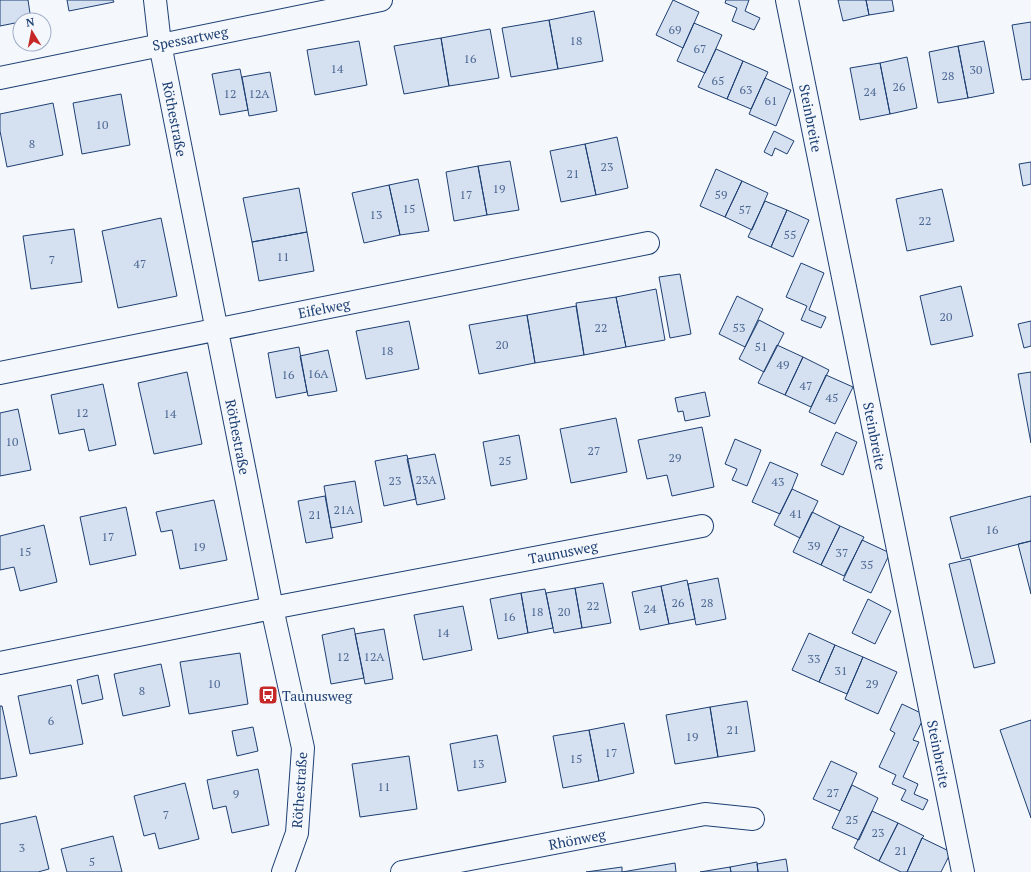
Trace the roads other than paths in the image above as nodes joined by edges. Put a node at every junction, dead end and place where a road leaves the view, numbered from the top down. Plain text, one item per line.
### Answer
1 (155, 0) edge
2 (381, 0) edge
3 (787, 0) edge
4 (160, 44) junction
5 (0, 78) edge
6 (648, 243) dead end
7 (217, 329) junction
8 (0, 373) edge
9 (702, 526) dead end
10 (272, 608) junction
11 (0, 664) edge
12 (753, 819) dead end
13 (283, 872) edge
14 (402, 872) edge
15 (962, 872) edge

1 - 4 street, Röthestraße
2 - 4 street, Spessartweg
3 - 15 street, Steinbreite
4 - 5 street, Spessartweg
4 - 7 street, Röthestraße
6 - 7 street, Eifelweg
7 - 8 street, Eifelweg
7 - 10 street, Röthestraße
9 - 10 street, Taunusweg
10 - 11 street, Taunusweg
10 - 13 street, Röthestraße
12 - 14 street, Rhönweg

